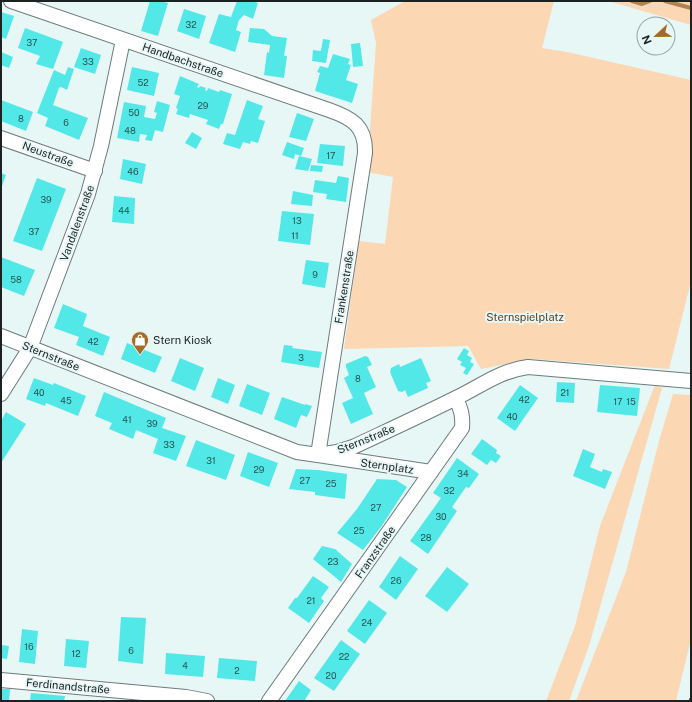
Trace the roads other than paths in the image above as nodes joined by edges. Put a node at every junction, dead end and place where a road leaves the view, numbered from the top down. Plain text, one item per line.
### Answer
1 (11, 1) edge
2 (123, 40) junction
3 (354, 122) joint
4 (1, 138) edge
5 (95, 171) junction
6 (1, 336) edge
7 (30, 348) junction
8 (691, 381) edge
9 (1, 394) edge
10 (456, 399) junction
11 (318, 455) junction
12 (431, 472) junction
13 (1, 680) edge
14 (207, 701) edge
15 (269, 701) edge

1 - 2 street, Handbachstraße
2 - 3 street, Handbachstraße
2 - 5 street, Vandalenstraße
3 - 11 street, Frankenstraße
4 - 5 street, Neustraße
5 - 7 street, Vandalenstraße
6 - 7 street, Sternstraße
7 - 9 street, Vandalenstraße
7 - 11 street, Sternstraße
8 - 10 street, Sternstraße
10 - 11 street, Sternstraße
10 - 12 street, Franzstraße
11 - 12 street, Sternplatz
12 - 15 street, Franzstraße
13 - 14 street, Ferdinandstraße

